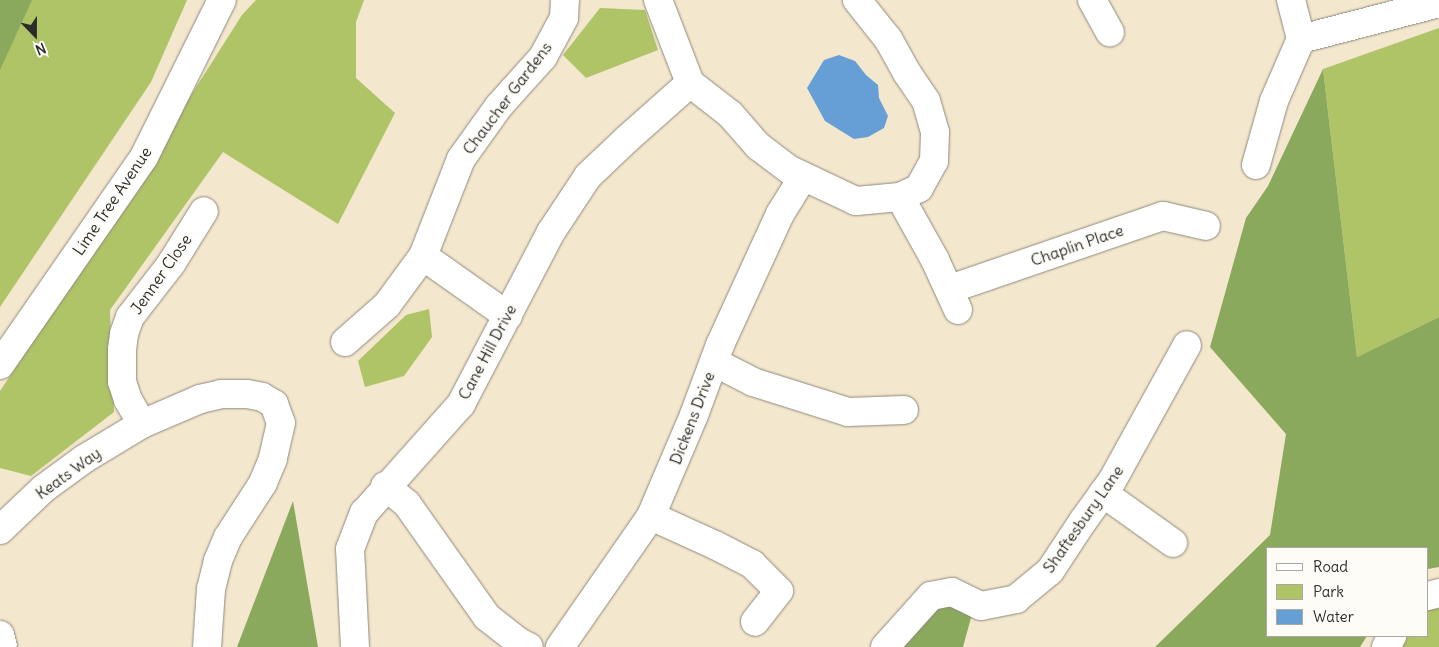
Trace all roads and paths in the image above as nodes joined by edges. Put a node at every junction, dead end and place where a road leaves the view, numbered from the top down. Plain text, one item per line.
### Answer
1 (222, 0) edge
2 (565, 0) edge
3 (658, 0) edge
4 (1092, 0) edge
5 (1291, 0) edge
6 (1439, 3) edge
7 (870, 4) edge
8 (1110, 32) dead end
9 (1301, 39) junction
10 (690, 84) junction
11 (1256, 166) dead end
12 (802, 176) junction
13 (900, 197) junction
14 (204, 210) dead end
15 (1206, 226) dead end
16 (423, 256) junction
17 (508, 316) junction
18 (345, 342) dead end
19 (1187, 345) dead end
20 (714, 362) junction
21 (0, 365) edge
22 (904, 410) dead end
23 (142, 424) junction
24 (385, 486) junction
25 (1103, 493) junction
26 (651, 516) junction
27 (0, 530) edge
28 (1173, 543) dead end
29 (755, 622) dead end
30 (0, 635) edge
31 (3, 647) edge
32 (207, 647) edge
33 (355, 647) edge
34 (529, 647) edge
35 (560, 647) edge
36 (885, 647) edge

1 - 21 street, Lime Tree Avenue
2 - 16 street, Chaucher Gardens
3 - 10 street
4 - 8 street
5 - 9 street
6 - 9 street
7 - 13 street
9 - 11 street
10 - 12 street
10 - 17 street, Cane Hill Drive
12 - 13 street
12 - 20 street, Dickens Drive
13 - 15 street, Chaplin Place
14 - 23 street, Jenner Close
16 - 17 street
16 - 18 street, Chaucher Gardens
17 - 24 street, Cane Hill Drive
19 - 25 street, Shaftesbury Lane
20 - 22 street
20 - 26 street, Dickens Drive
23 - 27 street, Keats Way
23 - 32 street, Keats Way
24 - 33 street, Cane Hill Drive
24 - 34 street
25 - 28 street
25 - 36 street, Shaftesbury Lane
26 - 29 street
26 - 35 street, Dickens Drive
30 - 31 street

